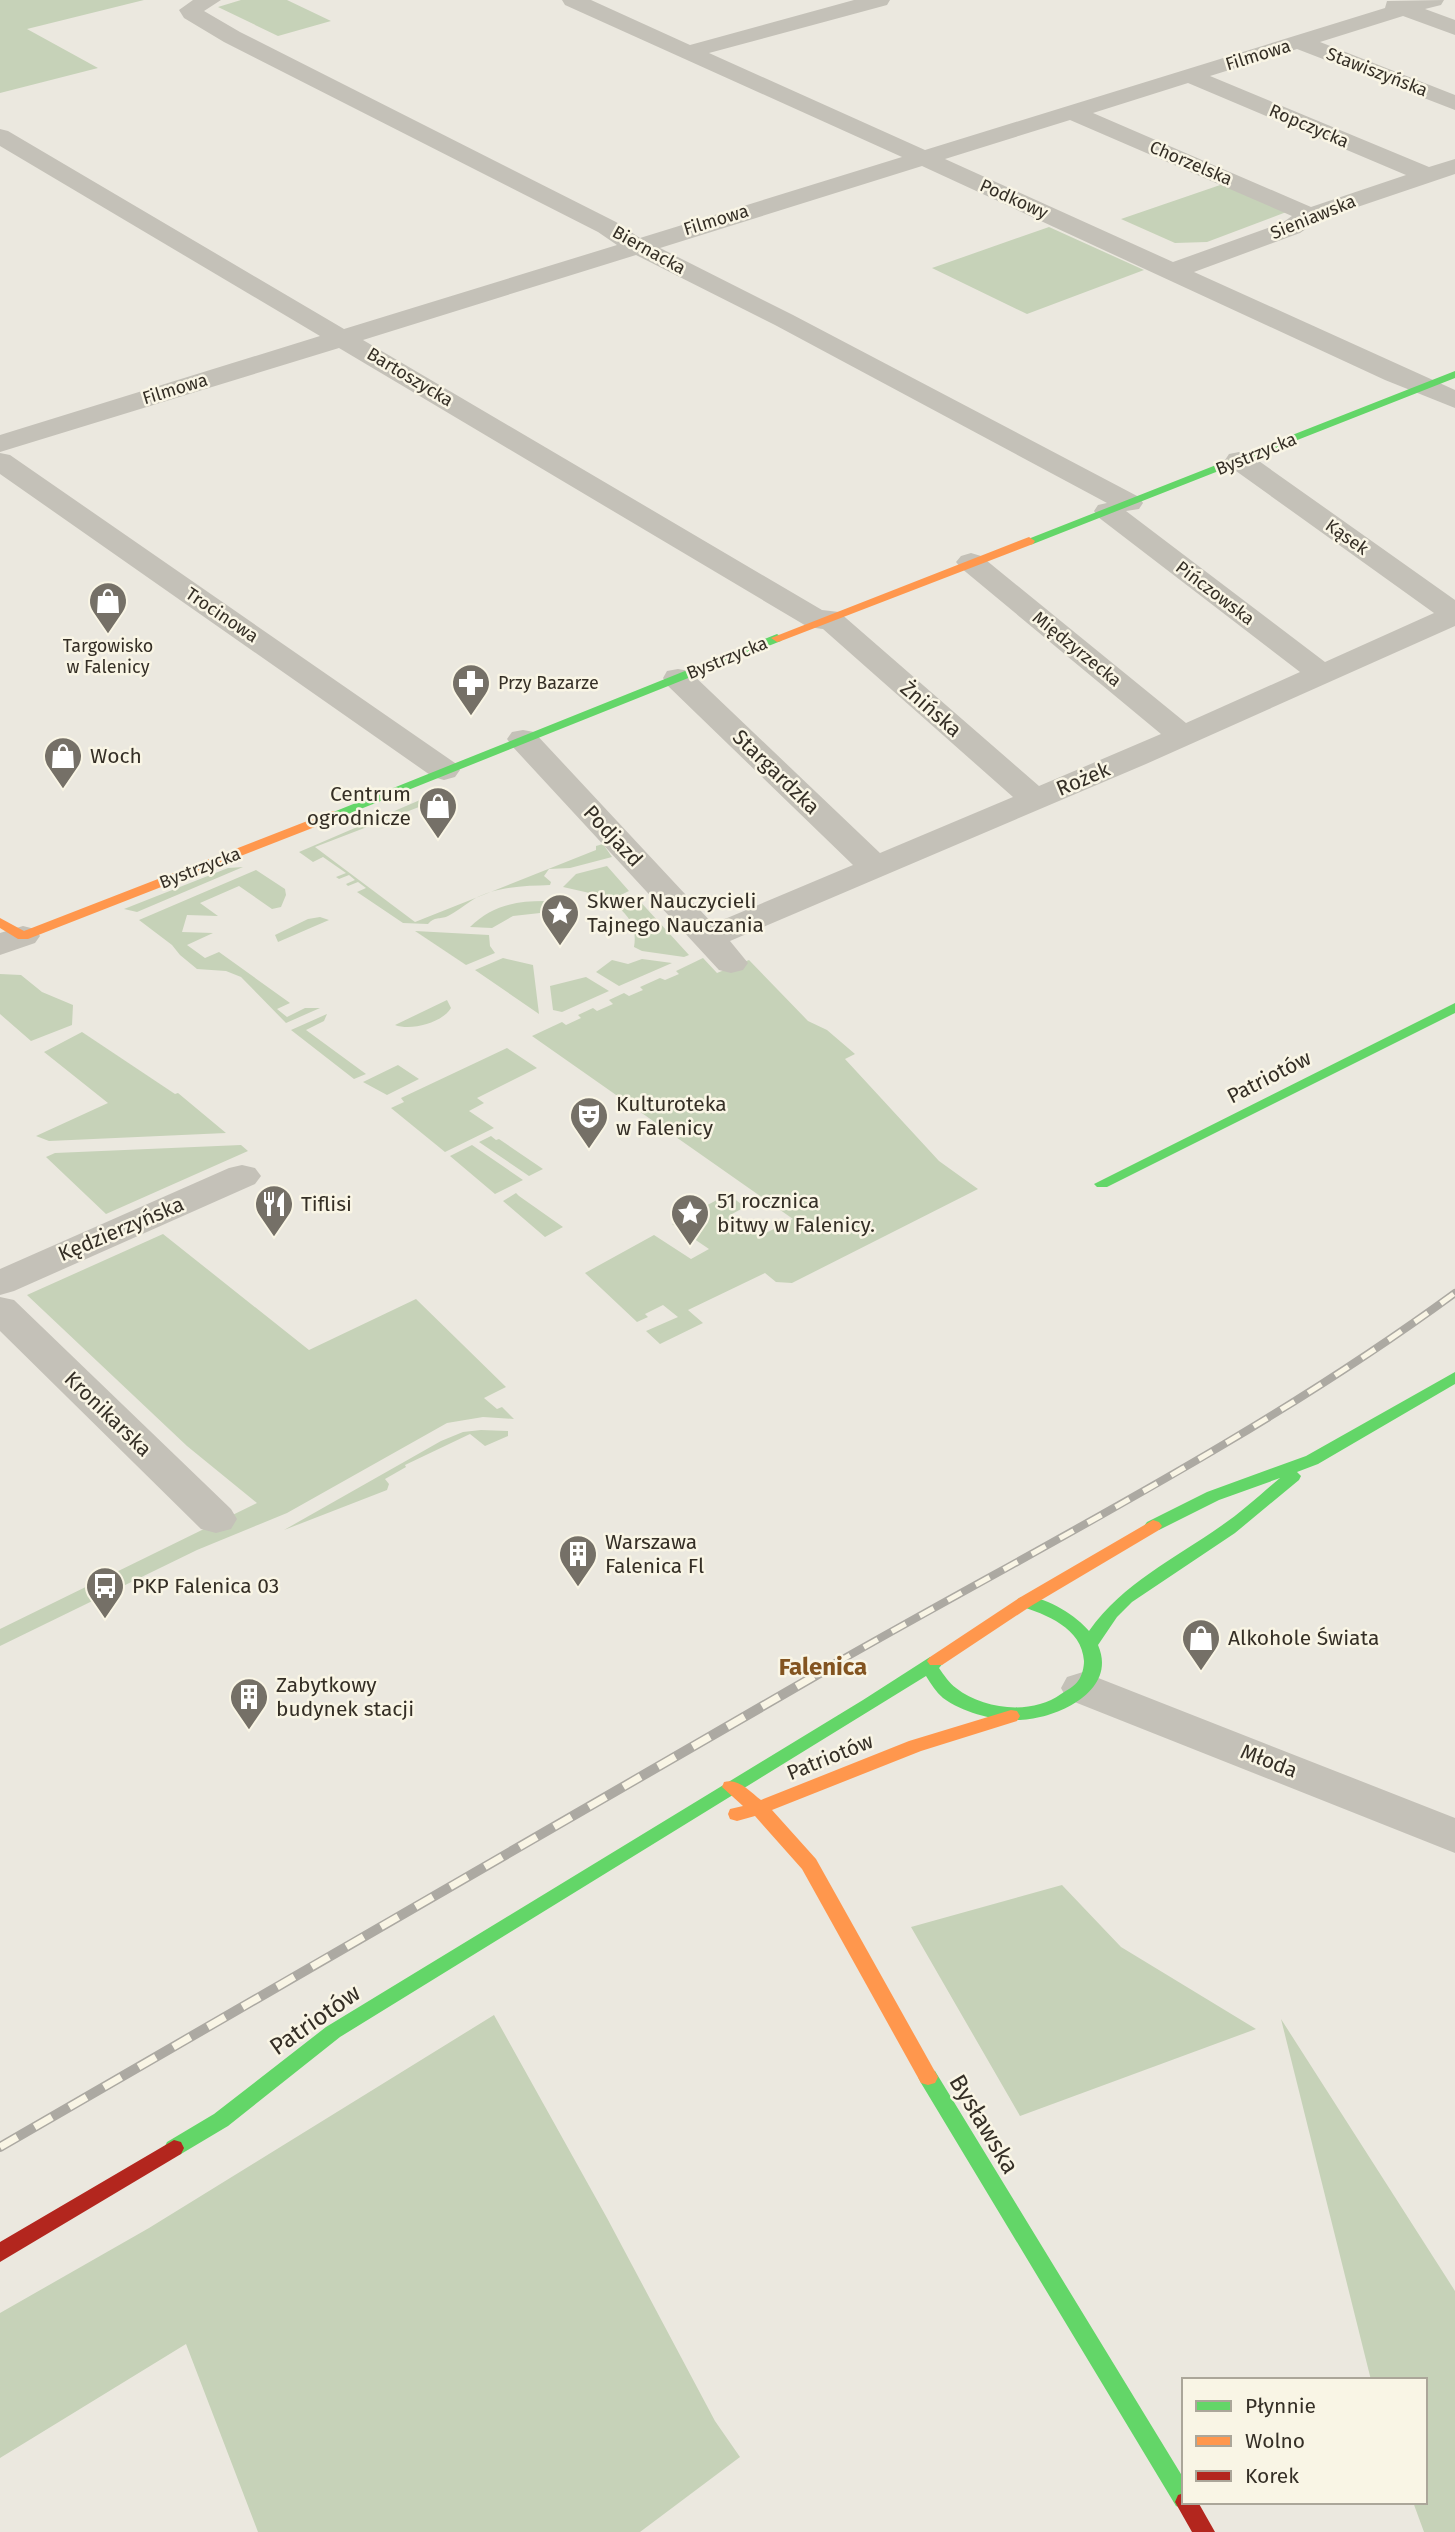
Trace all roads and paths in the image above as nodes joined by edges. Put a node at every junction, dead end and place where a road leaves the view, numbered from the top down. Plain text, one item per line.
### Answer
1 (210, 0) edge
2 (573, 0) edge
3 (879, 0) edge
4 (1379, 0) edge
5 (1433, 0) edge
6 (1403, 9) junction
7 (1455, 28) edge
8 (1299, 42) junction
9 (688, 52) junction
10 (1190, 76) junction
11 (1455, 103) edge
12 (1072, 112) junction
13 (0, 136) edge
14 (920, 157) junction
15 (1455, 166) edge
16 (1428, 175) junction
17 (1310, 215) junction
18 (635, 246) junction
19 (1172, 271) junction
20 (343, 336) junction
21 (1455, 374) edge
22 (1425, 386) junction
23 (1455, 400) edge
24 (0, 443) edge
25 (1239, 460) junction
26 (0, 461) edge
27 (1118, 507) junction
28 (971, 562) junction
29 (1455, 615) edge
30 (823, 620) junction
31 (1323, 675) junction
32 (678, 678) junction
33 (1183, 736) junction
34 (523, 739) junction
35 (444, 770) junction
36 (1035, 800) junction
37 (875, 867) junction
38 (8, 934) edge
39 (709, 939) junction
40 (731, 963) dead end
41 (1455, 1007) edge
42 (242, 1176) dead end
43 (1102, 1184) dead end
44 (0, 1283) edge
45 (0, 1309) edge
46 (1455, 1377) edge
47 (1312, 1460) junction
48 (216, 1519) dead end
49 (1024, 1602) junction
50 (929, 1666) junction
51 (1086, 1667) junction
52 (1011, 1716) junction
53 (731, 1787) junction
54 (759, 1808) junction
55 (663, 1833) junction
56 (1455, 1836) edge
57 (0, 2253) edge
58 (1182, 2495) edge
59 (1187, 2504) edge
60 (1204, 2532) edge

1 - 18 street, Biernacka
2 - 9 street, Podkowy
3 - 9 street
4 - 6 street
5 - 6 street, Filmowa
6 - 7 street
6 - 8 street, Filmowa
8 - 10 street, Filmowa
8 - 11 street, Stawiszyńska
9 - 14 street, Podkowy
10 - 12 street, Filmowa
10 - 16 street, Ropczycka
12 - 14 street, Filmowa
12 - 17 street, Chorzelska
13 - 20 street, Bartoszycka
14 - 18 street, Filmowa
14 - 19 street, Podkowy
15 - 16 street, Sieniawska
16 - 17 street, Sieniawska
17 - 19 street, Sieniawska
18 - 20 street, Filmowa
18 - 27 street, Biernacka
19 - 22 street, Podkowy
20 - 24 street, Filmowa
20 - 30 street, Bartoszycka
21 - 22 street, Bystrzycka
22 - 23 street, Podkowy
22 - 25 street, Bystrzycka
25 - 27 street, Bystrzycka
25 - 29 street, Kąsek
26 - 35 street, Trocinowa
27 - 28 street, Bystrzycka
27 - 31 street, Pińczowska
28 - 30 street, Bystrzycka
28 - 33 street, Międzyrzecka
29 - 31 street, Rożek
30 - 32 street, Bystrzycka
30 - 36 street, Żnińska
31 - 33 street, Rożek
32 - 34 street, Bystrzycka
32 - 37 street, Stargardzka
33 - 36 street, Rożek
34 - 35 street, Bystrzycka
34 - 39 street, Podjazd
35 - 38 street, Bystrzycka
36 - 37 street, Rożek
37 - 39 street, Rożek
39 - 40 street, Podjazd
41 - 43 street, Patriotów
42 - 44 street, Kędzierzyńska
45 - 48 street, Kronikarska
46 - 47 street
47 - 49 street
47 - 51 street
49 - 50 street
49 - 51 street
50 - 52 street
50 - 53 street, Patriotów
51 - 52 street
51 - 56 street, Młoda
52 - 54 street, Patriotów
53 - 54 street, Bysławska
53 - 55 street, Patriotów
54 - 55 street, Patriotów
54 - 58 street, Bysławska
55 - 57 street, Patriotów
59 - 60 street, Bysławska

